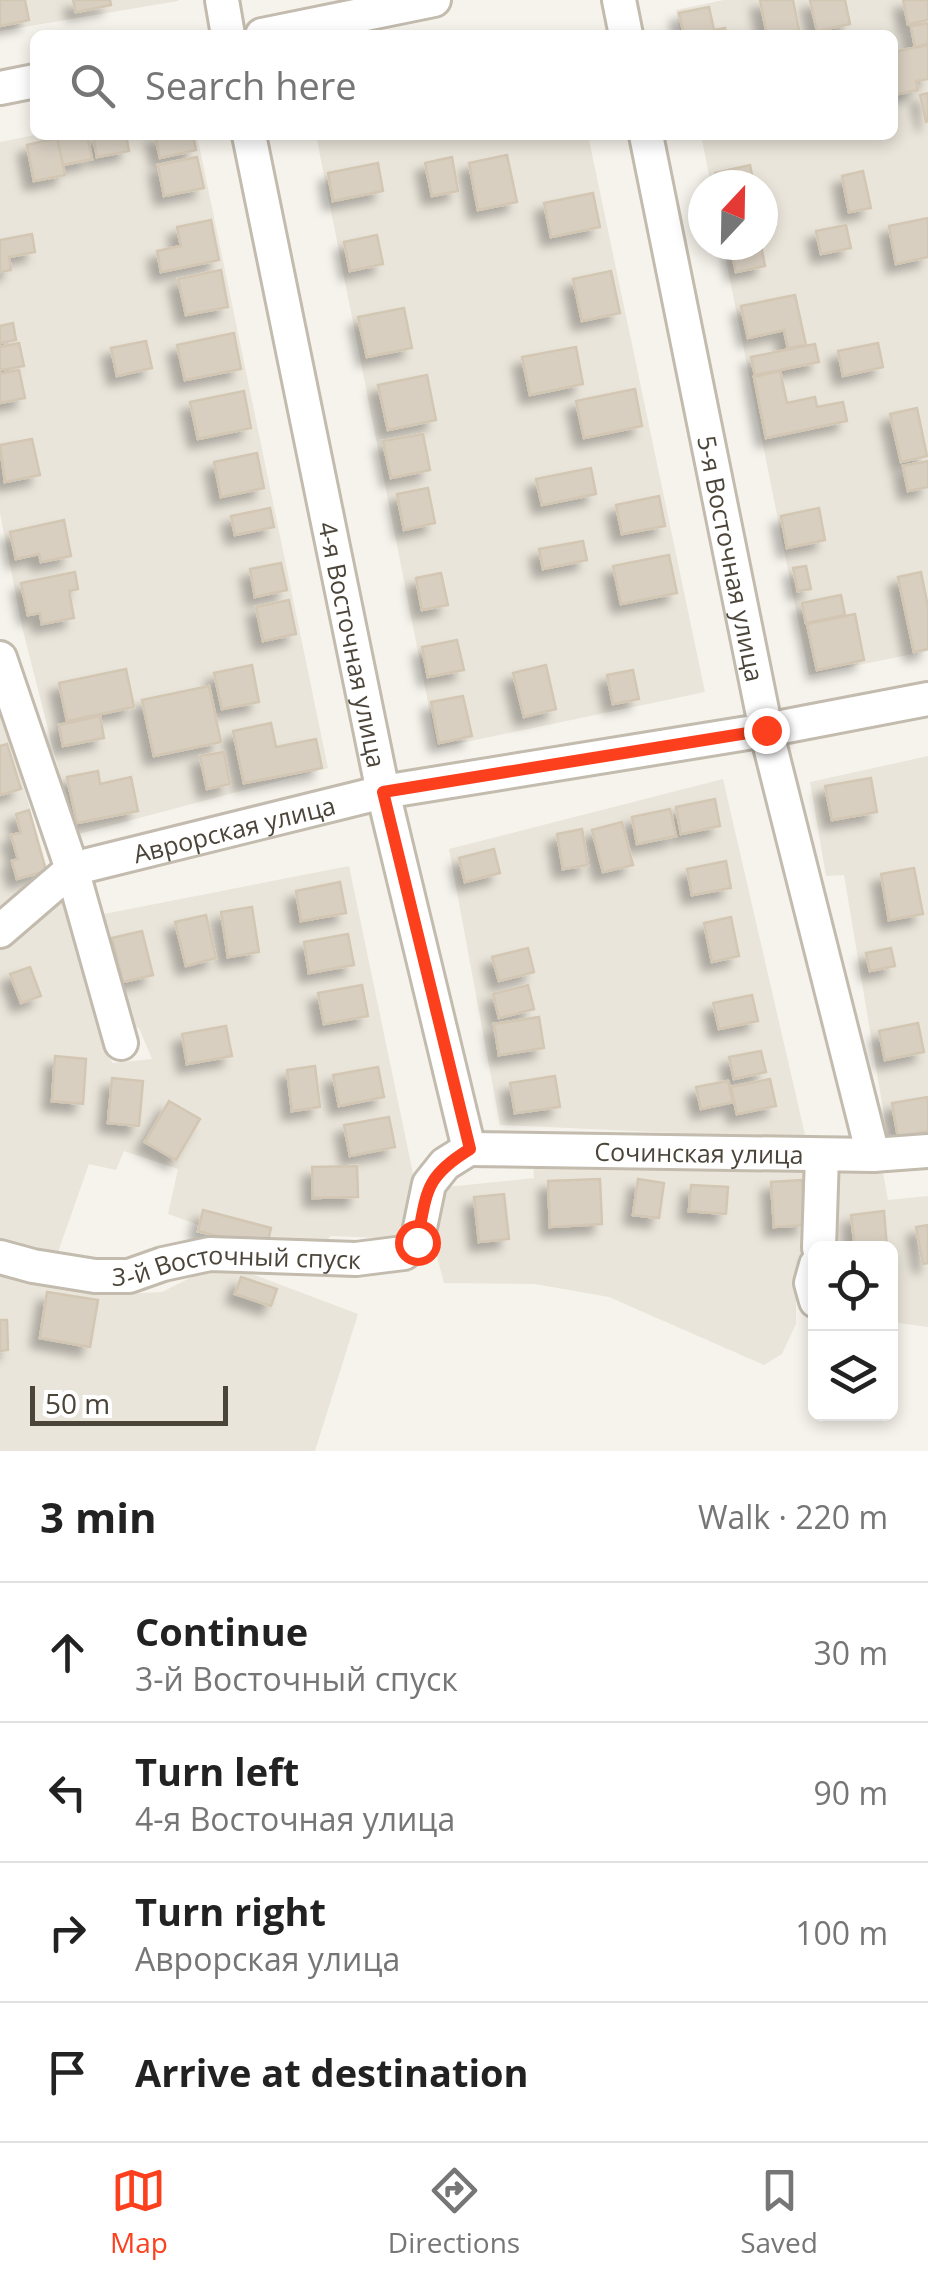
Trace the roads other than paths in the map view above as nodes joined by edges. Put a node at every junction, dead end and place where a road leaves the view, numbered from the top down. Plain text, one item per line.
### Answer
1 (222, 0) edge
2 (434, 0) edge
3 (619, 0) edge
4 (227, 30) edge
5 (287, 30) edge
6 (625, 30) edge
7 (30, 82) edge
8 (0, 88) edge
9 (250, 140) edge
10 (647, 140) edge
11 (0, 658) edge
12 (928, 699) edge
13 (766, 730) junction
14 (383, 792) junction
15 (72, 869) junction
16 (0, 931) edge
17 (121, 1043) dead end
18 (470, 1149) junction
19 (928, 1151) edge
20 (822, 1155) junction
21 (873, 1155) junction
22 (820, 1241) edge
23 (0, 1256) edge

1 - 4 street
2 - 5 street
3 - 6 street
7 - 8 street
9 - 14 street, 4-я Восточная улица
10 - 13 street, 5-я Восточная улица
11 - 15 street
12 - 13 street, Аврорская улица
13 - 14 street, Аврорская улица
13 - 21 street, 5-я Восточная улица
14 - 15 street, Аврорская улица
14 - 18 street, 4-я Восточная улица
15 - 16 street
15 - 17 street
18 - 20 street, Сочинская улица
18 - 23 street, 3-й Восточный спуск
19 - 21 street, Сочинская улица
20 - 21 street, Сочинская улица
20 - 22 street

